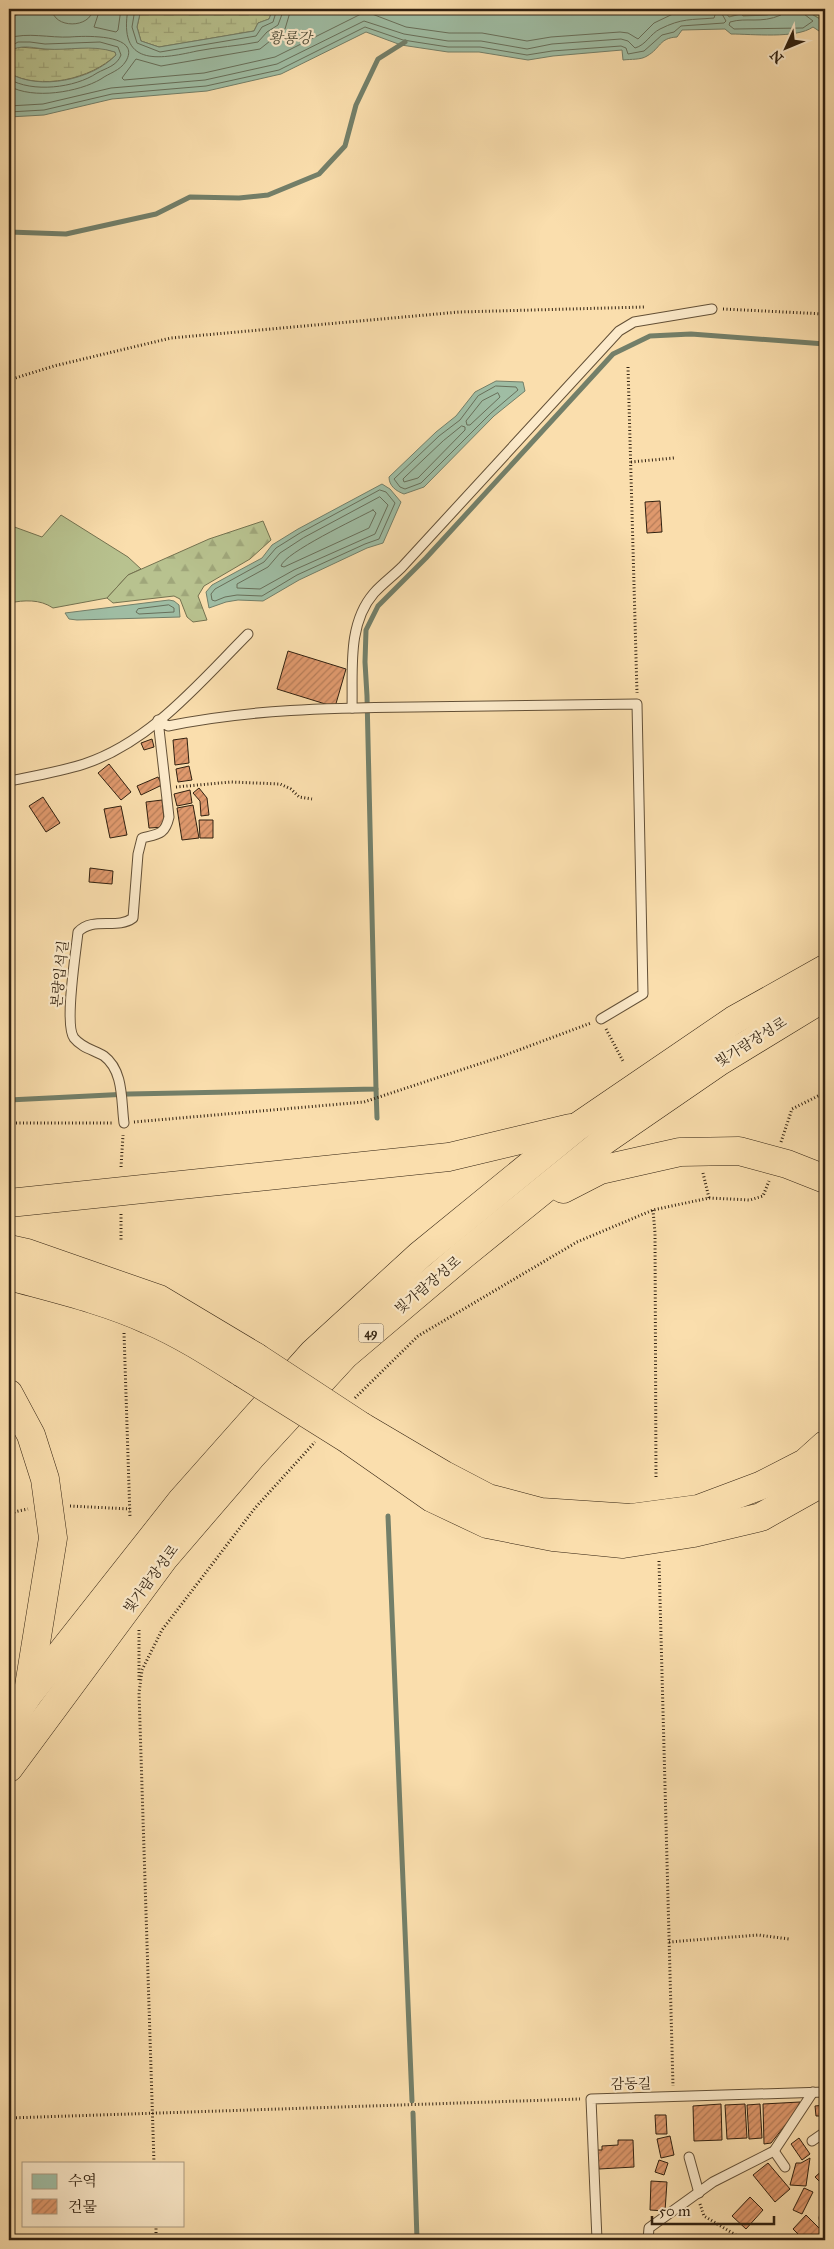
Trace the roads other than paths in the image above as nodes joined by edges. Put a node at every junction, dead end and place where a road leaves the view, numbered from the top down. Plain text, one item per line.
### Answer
1 (712, 308) road end
2 (248, 634) dead end
3 (357, 708) junction
4 (158, 720) junction
5 (9, 781) edge
6 (825, 969) edge
7 (825, 997) edge
8 (601, 1020) road end
9 (124, 1123) road end
10 (576, 1127) junction
11 (825, 1179) edge
12 (9, 1203) edge
13 (9, 1249) edge
14 (462, 1256) junction
15 (9, 1276) edge
16 (249, 1365) junction
17 (9, 1394) edge
18 (354, 1423) junction
19 (825, 1445) edge
20 (825, 1481) edge
21 (28, 1695) junction
22 (9, 1724) edge
23 (9, 1768) edge
24 (813, 2092) junction
25 (825, 2092) edge
26 (825, 2132) edge
27 (812, 2141) dead end
28 (774, 2151) junction
29 (689, 2157) dead end
30 (785, 2167) dead end
31 (699, 2193) junction
32 (597, 2240) edge
33 (648, 2240) edge

1 - 3 lane
2 - 4 lane
3 - 4 lane
3 - 8 lane
4 - 5 lane
4 - 9 lane, 본량입석길
6 - 10 highway, 빛가람장성로 / 49
7 - 14 highway, 빛가람장성로 / 49
10 - 12 highway
10 - 21 highway, 빛가람장성로 / 49
11 - 14 highway
13 - 16 highway
14 - 23 highway, 빛가람장성로 / 49
15 - 16 highway
16 - 18 highway, bridge
17 - 21 highway
18 - 19 highway
18 - 20 highway
21 - 22 highway, 빛가람장성로 / 49
24 - 25 lane, 감동길
24 - 28 lane
24 - 32 lane, 감동길
26 - 27 lane
28 - 30 lane
28 - 31 lane
29 - 31 lane
31 - 33 lane

